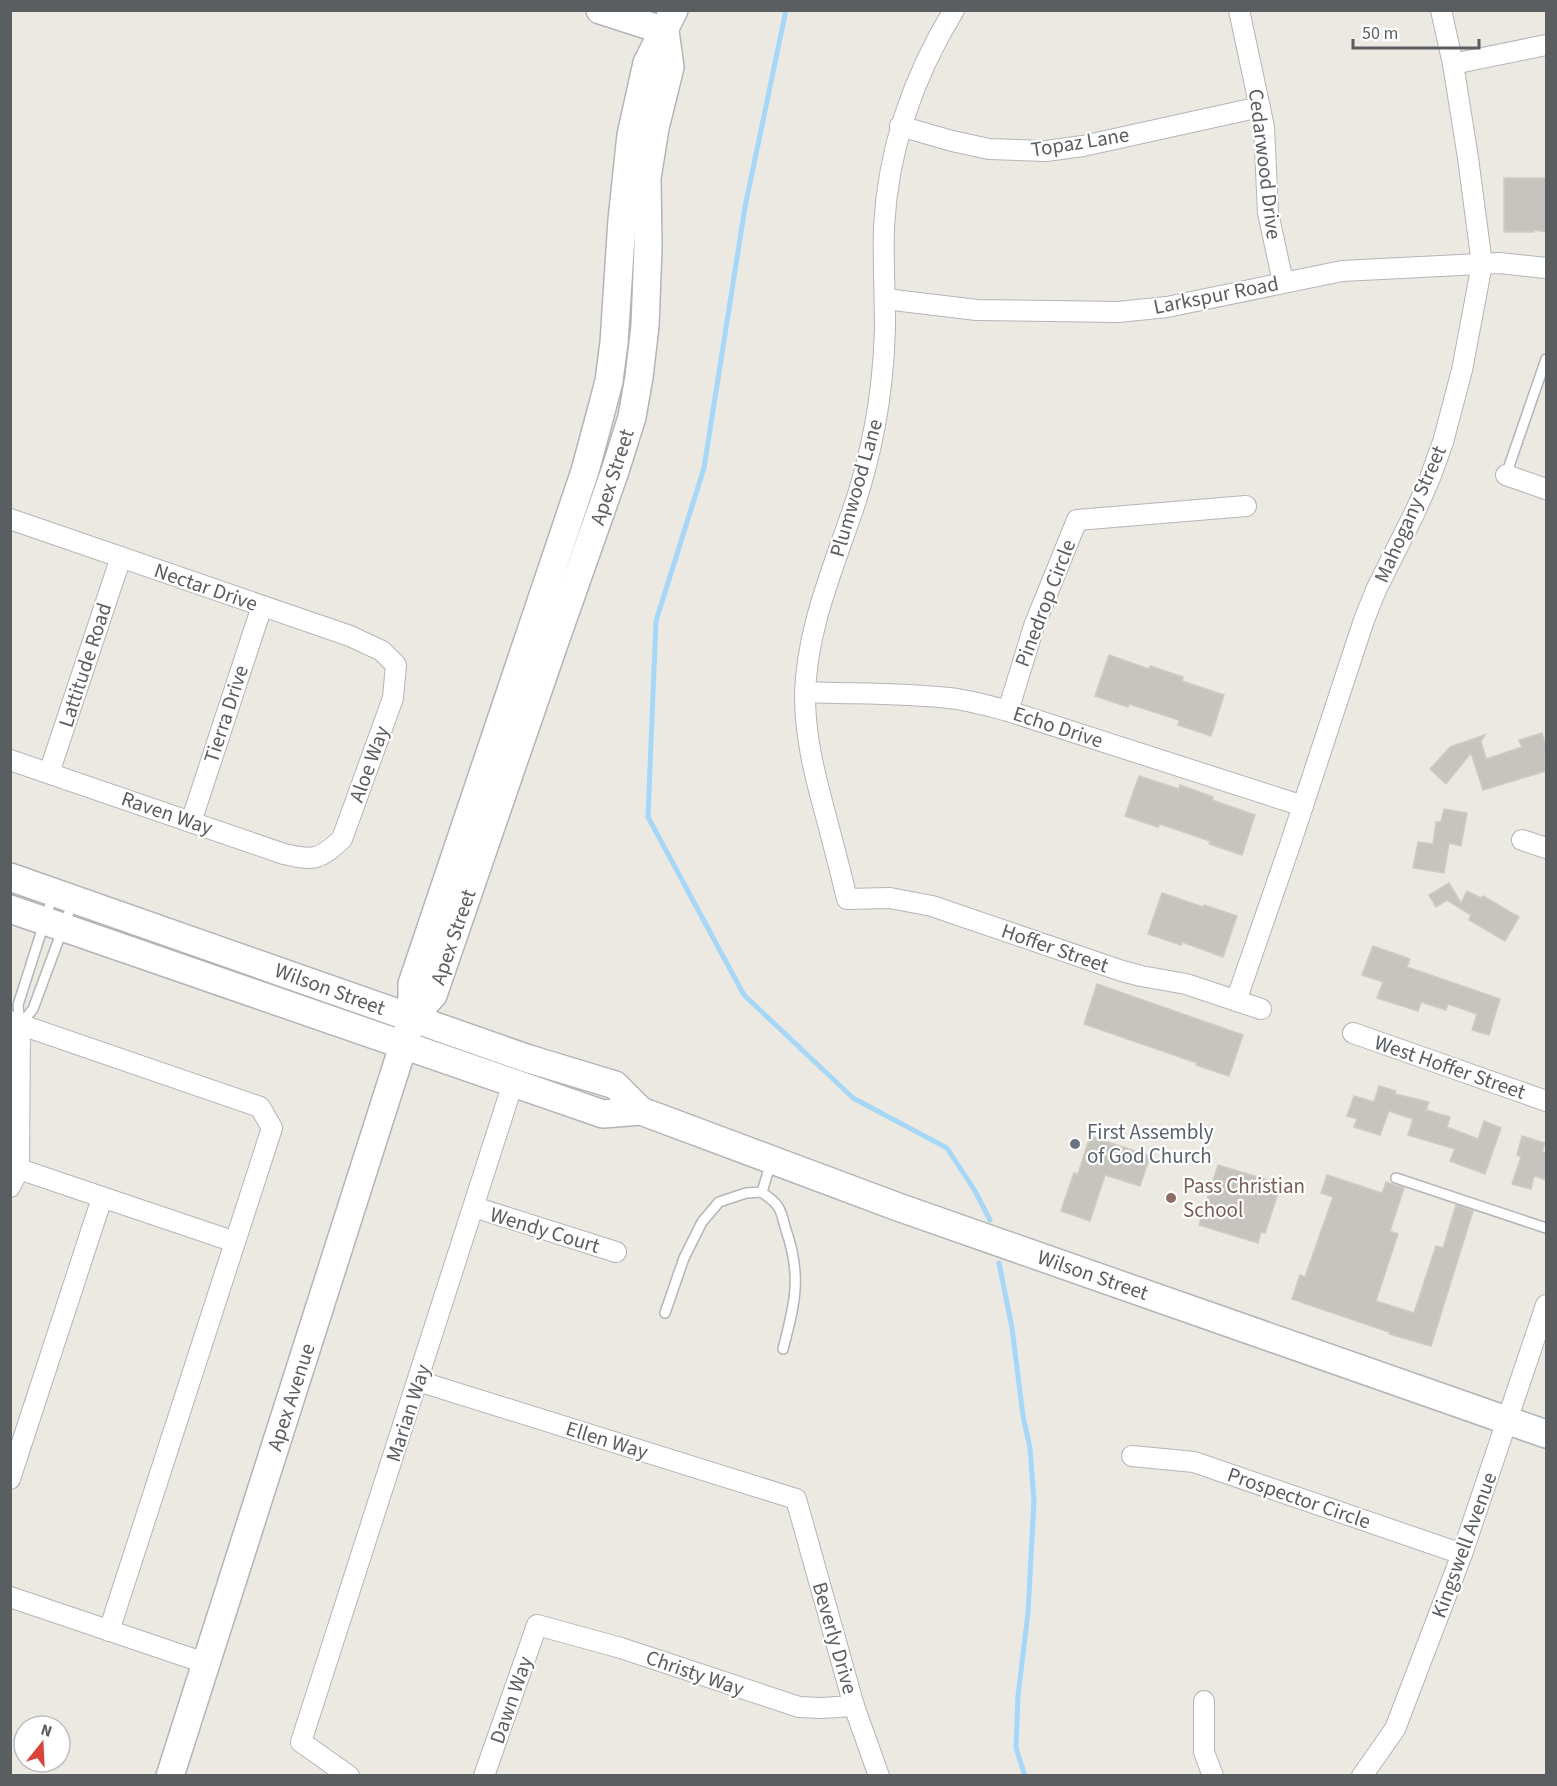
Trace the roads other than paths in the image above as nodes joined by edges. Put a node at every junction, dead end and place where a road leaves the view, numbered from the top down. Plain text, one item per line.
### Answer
1 (600, 10) edge
2 (954, 10) edge
3 (1239, 10) edge
4 (1441, 10) edge
5 (669, 21) edge
6 (1546, 45) edge
7 (1453, 64) junction
8 (1260, 107) junction
9 (900, 126) junction
10 (1482, 264) junction
11 (1546, 268) edge
12 (1283, 282) junction
13 (885, 299) junction
14 (1546, 359) edge
15 (1506, 475) joint
16 (1546, 489) edge
17 (1246, 506) dead end
18 (10, 519) edge
19 (121, 557) junction
20 (262, 606) junction
21 (396, 665) joint
22 (805, 692) junction
23 (1008, 711) junction
24 (10, 760) edge
25 (49, 773) junction
26 (1303, 806) junction
27 (191, 822) junction
28 (1522, 840) dead end
29 (1546, 848) edge
30 (324, 855) joint
31 (10, 878) edge
32 (64, 896) junction
33 (847, 899) joint
34 (10, 909) edge
35 (54, 925) junction
36 (1236, 1001) junction
37 (1261, 1009) dead end
38 (412, 1018) junction
39 (15, 1023) edge
40 (1353, 1034) dead end
41 (404, 1044) junction
42 (513, 1083) junction
43 (1546, 1101) edge
44 (641, 1111) junction
45 (772, 1160) junction
46 (19, 1169) junction
47 (1396, 1178) dead end
48 (10, 1187) edge
49 (762, 1192) junction
50 (102, 1198) junction
51 (474, 1208) junction
52 (1546, 1228) edge
53 (235, 1242) junction
54 (616, 1252) dead end
55 (1546, 1305) edge
56 (665, 1313) dead end
57 (783, 1348) dead end
58 (418, 1381) junction
59 (1508, 1421) junction
60 (1546, 1434) edge
61 (15, 1447) edge
62 (1132, 1456) dead end
63 (10, 1479) edge
64 (796, 1499) joint
65 (1462, 1554) junction
66 (10, 1597) edge
67 (537, 1625) joint
68 (109, 1631) junction
69 (205, 1663) junction
70 (1204, 1701) dead end
71 (854, 1706) junction
72 (171, 1776) edge
73 (349, 1776) edge
74 (484, 1776) edge
75 (879, 1776) edge
76 (1213, 1776) edge
77 (1362, 1776) edge

1 - 5 street
2 - 9 street, Plumwood Lane
3 - 8 street, Cedarwood Drive
4 - 7 street, Mahogany Street
5 - 38 street, Apex Street
6 - 7 street
7 - 10 street, Mahogany Street
8 - 9 street, Topaz Lane
8 - 12 street, Cedarwood Drive
9 - 13 street, Plumwood Lane
10 - 11 street, Larkspur Road
10 - 12 street, Larkspur Road
10 - 26 street, Mahogany Street
12 - 13 street, Larkspur Road
13 - 22 street, Plumwood Lane
14 - 15 lane
15 - 16 street
17 - 23 street, Pinedrop Circle
18 - 19 street, Nectar Drive
19 - 20 street, Nectar Drive
19 - 25 street, Lattitude Road
20 - 21 street, Nectar Drive
20 - 27 street, Tierra Drive
21 - 30 street, Aloe Way
22 - 23 street, Echo Drive
22 - 33 street, Plumwood Lane
23 - 26 street, Echo Drive
24 - 25 street, Raven Way
25 - 27 street, Raven Way
26 - 36 street, Mahogany Street
27 - 30 street, Raven Way
28 - 29 street
31 - 32 street, Wilson Street
32 - 35 lane
32 - 35 lane
32 - 38 street, Wilson Street
33 - 36 street, Hoffer Street
34 - 35 street, Wilson Street
35 - 39 lane
35 - 39 lane
35 - 41 street, Wilson Street
36 - 37 street, Hoffer Street
38 - 41 street, Apex Avenue
38 - 44 street, Wilson Street
39 - 46 street
39 - 53 street
40 - 43 street, West Hoffer Street
41 - 42 street, Wilson Street
41 - 69 street, Apex Avenue
42 - 44 street, Wilson Street
42 - 51 street, Marian Way
44 - 45 street, Wilson Street
45 - 49 lane
45 - 59 street, Wilson Street
46 - 48 street
46 - 50 street
47 - 52 lane
49 - 56 lane
49 - 57 lane
50 - 53 street
50 - 61 street
51 - 54 street, Wendy Court
51 - 58 street, Marian Way
53 - 68 street
55 - 59 street, Kingswell Avenue
58 - 64 street, Ellen Way
58 - 73 street, Marian Way
59 - 60 street, Wilson Street
59 - 65 street, Kingswell Avenue
61 - 63 street
62 - 65 street, Prospector Circle
64 - 71 street, Beverly Drive
65 - 77 street, Kingswell Avenue
66 - 68 street
67 - 71 street, Christy Way
67 - 74 street, Dawn Way
68 - 69 street
69 - 72 street, Apex Avenue
70 - 76 street
71 - 75 street, Beverly Drive

